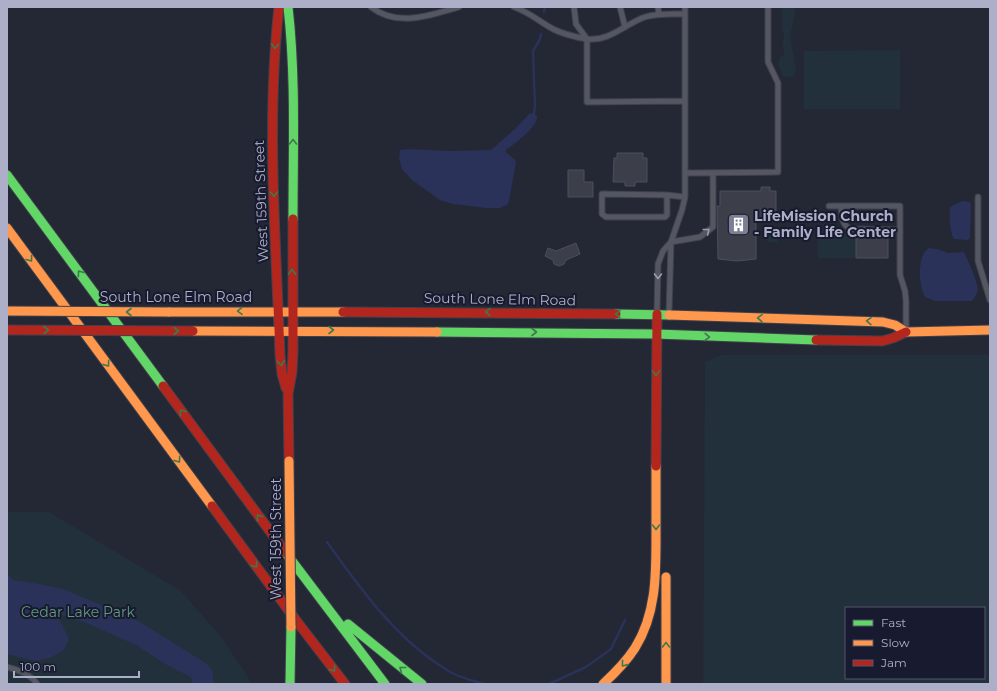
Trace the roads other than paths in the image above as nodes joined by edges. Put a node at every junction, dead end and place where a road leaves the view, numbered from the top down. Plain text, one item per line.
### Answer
1 (279, 7) edge
2 (288, 7) edge
3 (371, 7) edge
4 (459, 7) edge
5 (514, 7) edge
6 (574, 7) edge
7 (620, 7) edge
8 (658, 7) edge
9 (685, 7) edge
10 (768, 7) edge
11 (659, 14) junction
12 (685, 14) junction
13 (625, 27) junction
14 (587, 39) junction
15 (685, 101) junction
16 (685, 173) junction
17 (714, 173) junction
18 (7, 175) edge
19 (667, 195) junction
20 (684, 197) junction
21 (978, 197) dead end
22 (829, 206) dead end
23 (841, 206) junction
24 (7, 228) edge
25 (900, 230) junction
26 (671, 242) junction
27 (990, 300) edge
28 (7, 311) edge
29 (279, 311) junction
30 (292, 311) junction
31 (657, 314) junction
32 (669, 315) junction
33 (7, 330) edge
34 (279, 330) junction
35 (292, 330) junction
36 (990, 330) edge
37 (906, 332) junction
38 (656, 334) junction
39 (668, 339) junction
40 (288, 394) junction
41 (666, 566) dead end
42 (324, 604) junction
43 (7, 667) edge
44 (37, 684) edge
45 (290, 684) edge
46 (345, 684) edge
47 (385, 684) edge
48 (422, 684) edge
49 (603, 684) edge
50 (666, 684) edge

1 -> 29 main road, West 159th Street
30 -> 2 main road, West 159th Street
3 - 4 lane
5 - 14 lane
6 - 14 lane
7 - 13 lane
8 - 11 lane
9 - 12 lane
10 - 17 lane
11 - 12 lane
11 - 13 lane
12 - 15 lane
13 - 14 lane
14 - 15 lane
15 - 16 lane
16 - 17 lane
16 - 20 lane
26 -> 17 lane
42 -> 18 main road
19 - 19 lane
19 - 20 lane
20 - 26 lane
21 - 27 lane
22 - 23 lane
23 - 25 lane
23 - 25 lane
24 -> 46 main road
25 - 37 lane
26 -> 31 lane
26 - 32 lane
29 -> 28 main road, South Lone Elm Road, bridge
29 - 30 main road, South Lone Elm Road
29 - 34 main road, West 159th Street
31 -> 30 main road, South Lone Elm Road
30 - 35 main road, West 159th Street
31 - 32 main road, South Lone Elm Road
31 - 38 main road
37 -> 32 main road, South Lone Elm Road
32 - 39 main road
33 -> 34 main road, bridge
34 - 35 main road
34 -> 40 main road, West 159th Street
35 -> 38 main road
35 - 40 main road, West 159th Street
36 - 37 main road, South Lone Elm Road
39 -> 37 main road
38 - 39 main road
38 -> 49 main road
40 - 45 main road, West 159th Street, bridge
50 -> 41 main road
42 - 47 main road
48 -> 42 main road
43 - 44 lane

